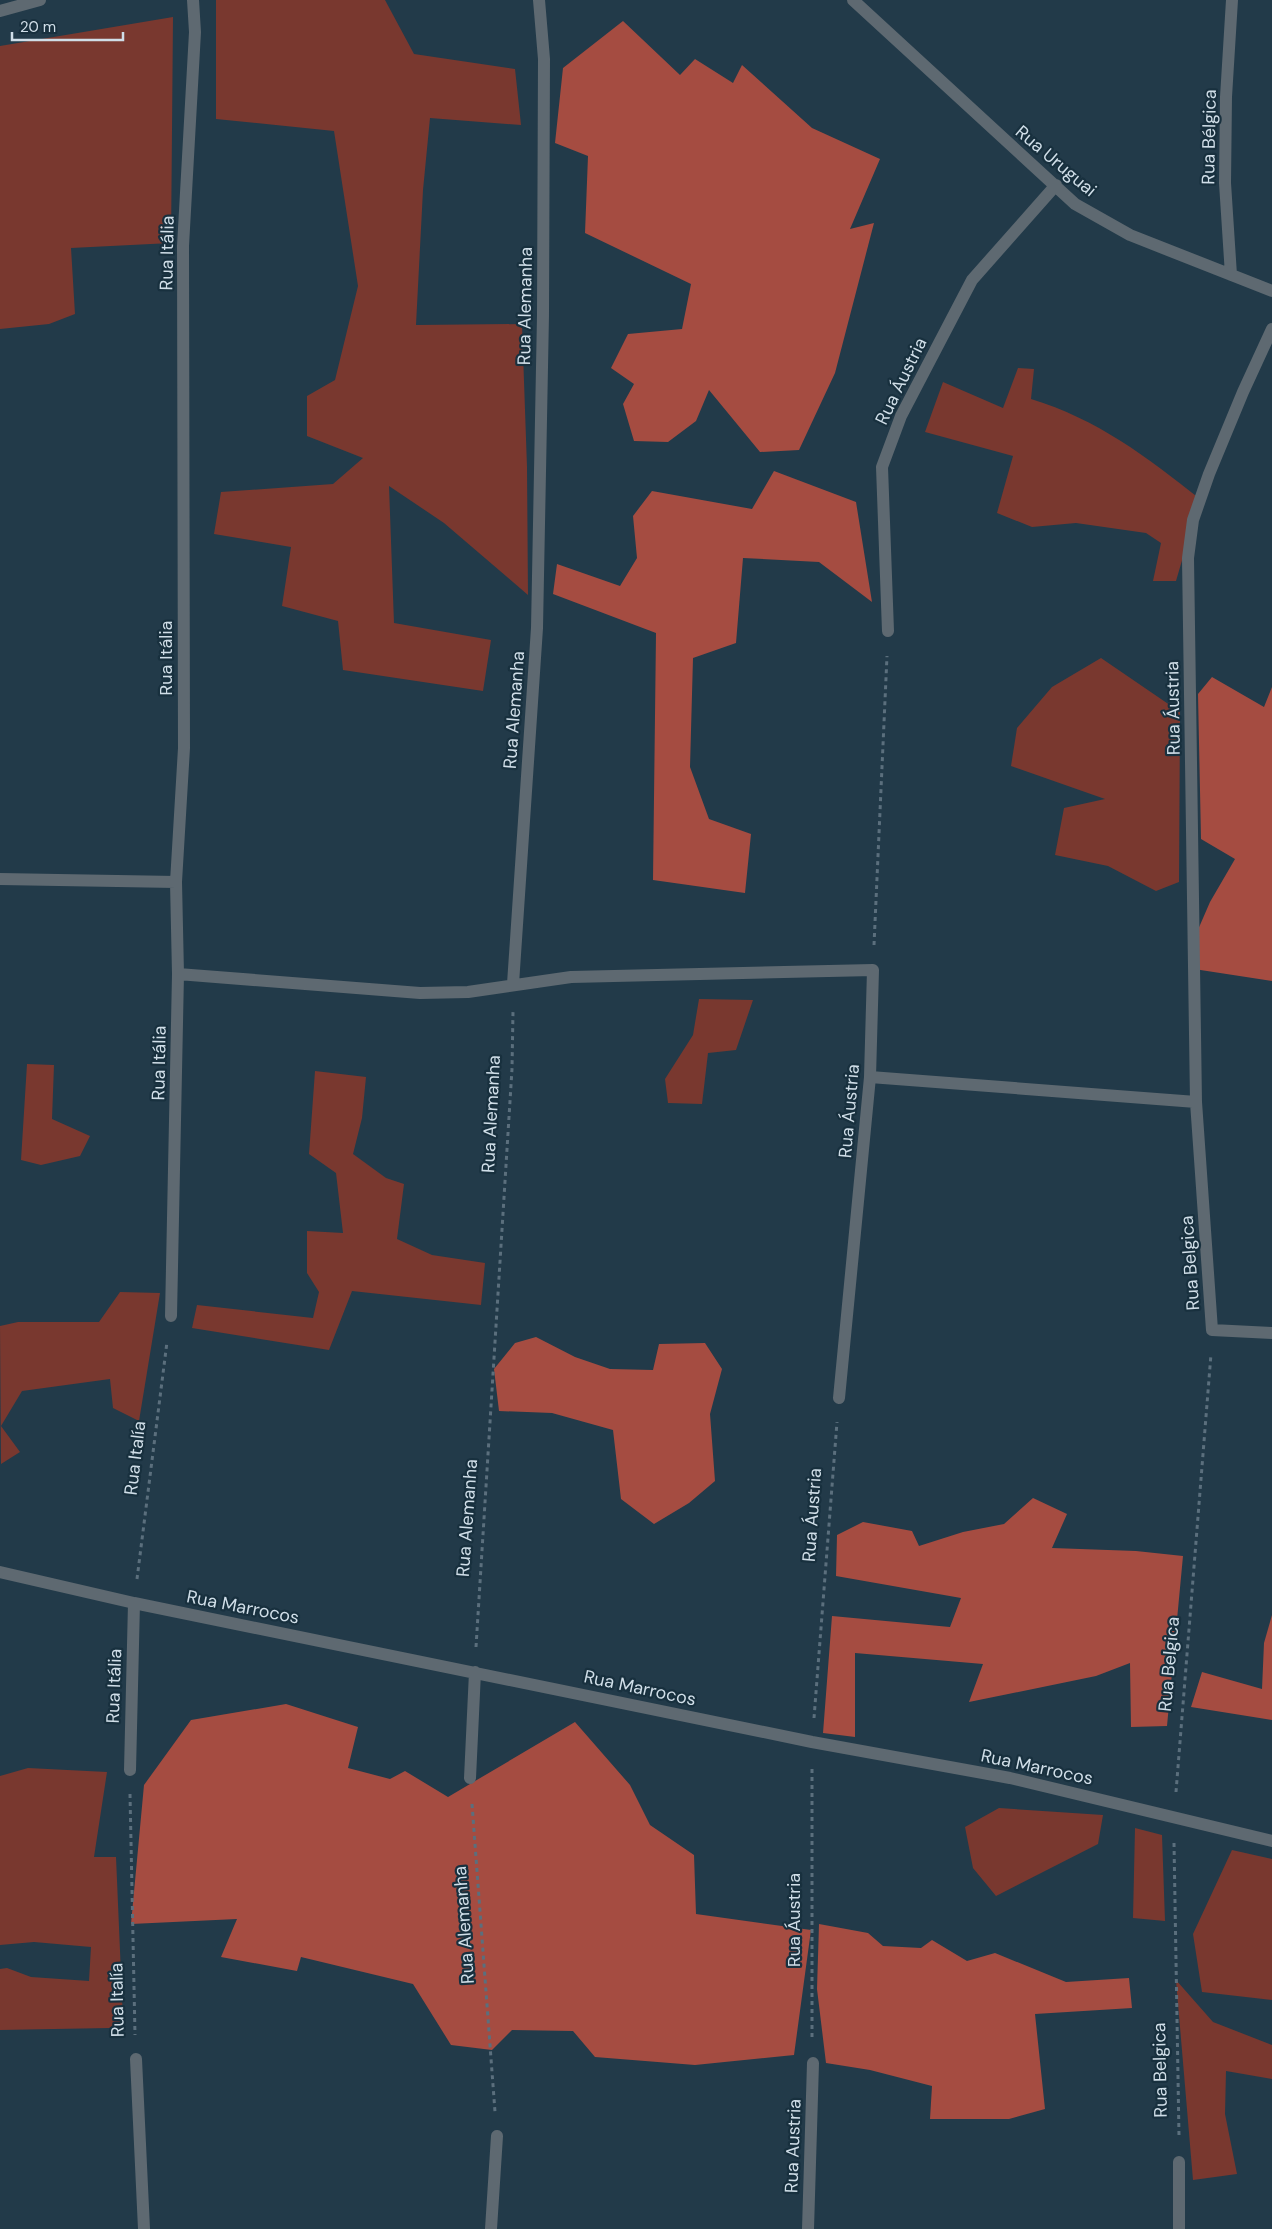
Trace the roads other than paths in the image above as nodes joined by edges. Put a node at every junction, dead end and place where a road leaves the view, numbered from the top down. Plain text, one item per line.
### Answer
1 (40, 0) edge
2 (193, 0) edge
3 (539, 0) edge
4 (853, 0) edge
5 (1232, 0) edge
6 (0, 11) edge
7 (1056, 185) junction
8 (1231, 275) junction
9 (1272, 291) edge
10 (1272, 329) edge
11 (888, 631) road end
12 (0, 879) edge
13 (176, 882) junction
14 (178, 974) junction
15 (514, 984) junction
16 (870, 1077) junction
17 (1196, 1102) junction
18 (170, 1316) road end
19 (1272, 1333) edge
20 (839, 1398) road end
21 (0, 1572) edge
22 (134, 1603) junction
23 (475, 1672) junction
24 (130, 1770) road end
25 (470, 1778) road end
26 (1272, 1841) edge
27 (136, 2059) road end
28 (813, 2063) road end
29 (497, 2136) road end
30 (1179, 2162) road end
31 (144, 2229) edge
32 (491, 2229) edge
33 (808, 2229) edge
34 (1179, 2229) edge

1 - 6 street
2 - 13 street, Rua Itália
3 - 15 street, Rua Alemanha
4 - 7 street, Rua Uruguai
5 - 8 street, Rua Bélgica
7 - 8 street, Rua Uruguai
7 - 11 street, Rua Áustria
8 - 9 street, Rua Uruguai
10 - 17 street, Rua Áustria
12 - 13 street
13 - 14 street, Rua Itália
14 - 15 street
14 - 18 street, Rua Itália
15 - 16 street, Rua Áustria
16 - 17 street
16 - 20 street, Rua Áustria
17 - 19 street, Rua Belgica
21 - 22 street, Rua Marrocos
22 - 23 street, Rua Marrocos
22 - 24 street, Rua Itália
23 - 25 street
23 - 26 street, Rua Marrocos
27 - 31 street, Rua Italía
28 - 33 street, Rua Austria
29 - 32 street
30 - 34 street

